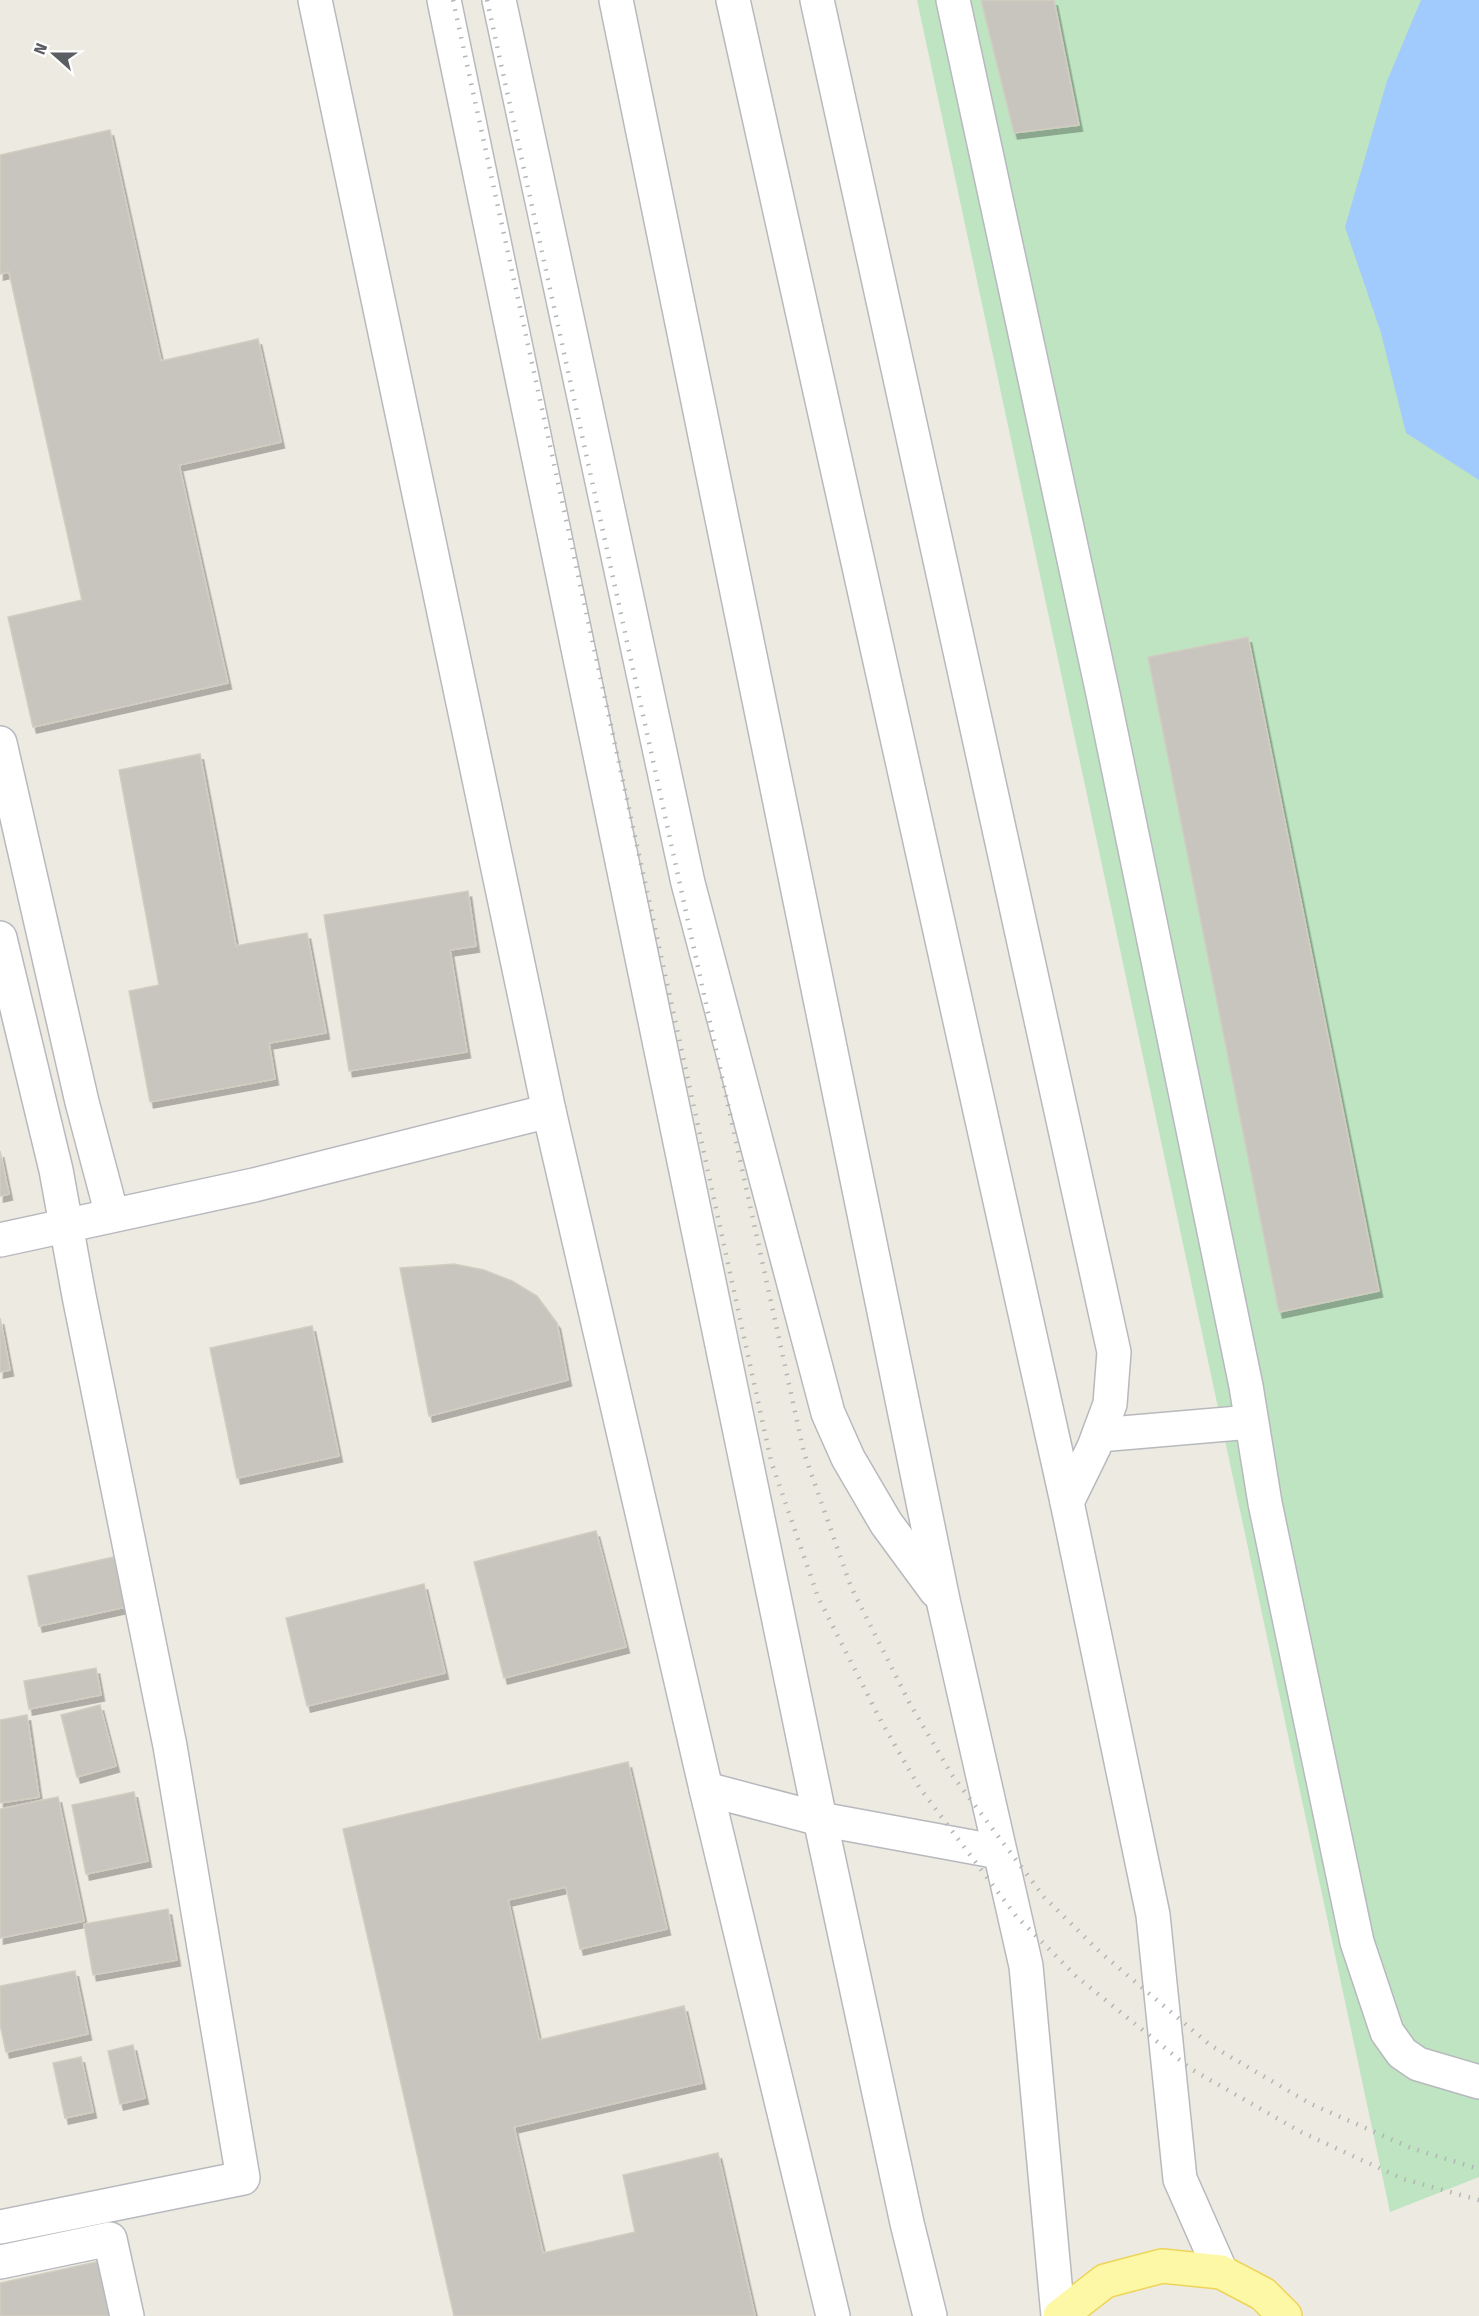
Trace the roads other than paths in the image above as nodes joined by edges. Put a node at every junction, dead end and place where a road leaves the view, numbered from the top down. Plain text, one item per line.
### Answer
1 (315, 0) edge
2 (444, 0) edge
3 (499, 0) edge
4 (616, 0) edge
5 (733, 0) edge
6 (817, 0) edge
7 (953, 0) edge
8 (0, 743) edge
9 (0, 938) edge
10 (6, 993) edge
11 (549, 1111) junction
12 (89, 1220) junction
13 (0, 1240) edge
14 (1251, 1422) junction
15 (1099, 1435) junction
16 (1067, 1502) junction
17 (943, 1600) junction
18 (706, 1789) junction
19 (820, 1819) junction
20 (999, 1852) junction
21 (1479, 2082) edge
22 (0, 2227) edge
23 (0, 2262) edge
24 (1221, 2272) junction
25 (127, 2316) edge
26 (833, 2316) edge
27 (930, 2316) edge
28 (1059, 2316) edge
29 (1286, 2316) edge

1 - 11 street
2 - 19 street
3 - 17 street
4 - 17 street
5 - 16 street
6 - 15 street
7 - 14 street
8 - 12 street
9 - 10 street
10 - 12 street
11 - 12 street
11 - 18 street
12 - 13 street
12 - 22 street
14 - 15 street
14 - 21 street
15 - 16 street
16 - 24 street
17 - 20 street
18 - 19 street
18 - 26 street
19 - 20 street
19 - 27 street
20 - 28 street
23 - 25 street
24 - 28 main road
24 - 29 main road

